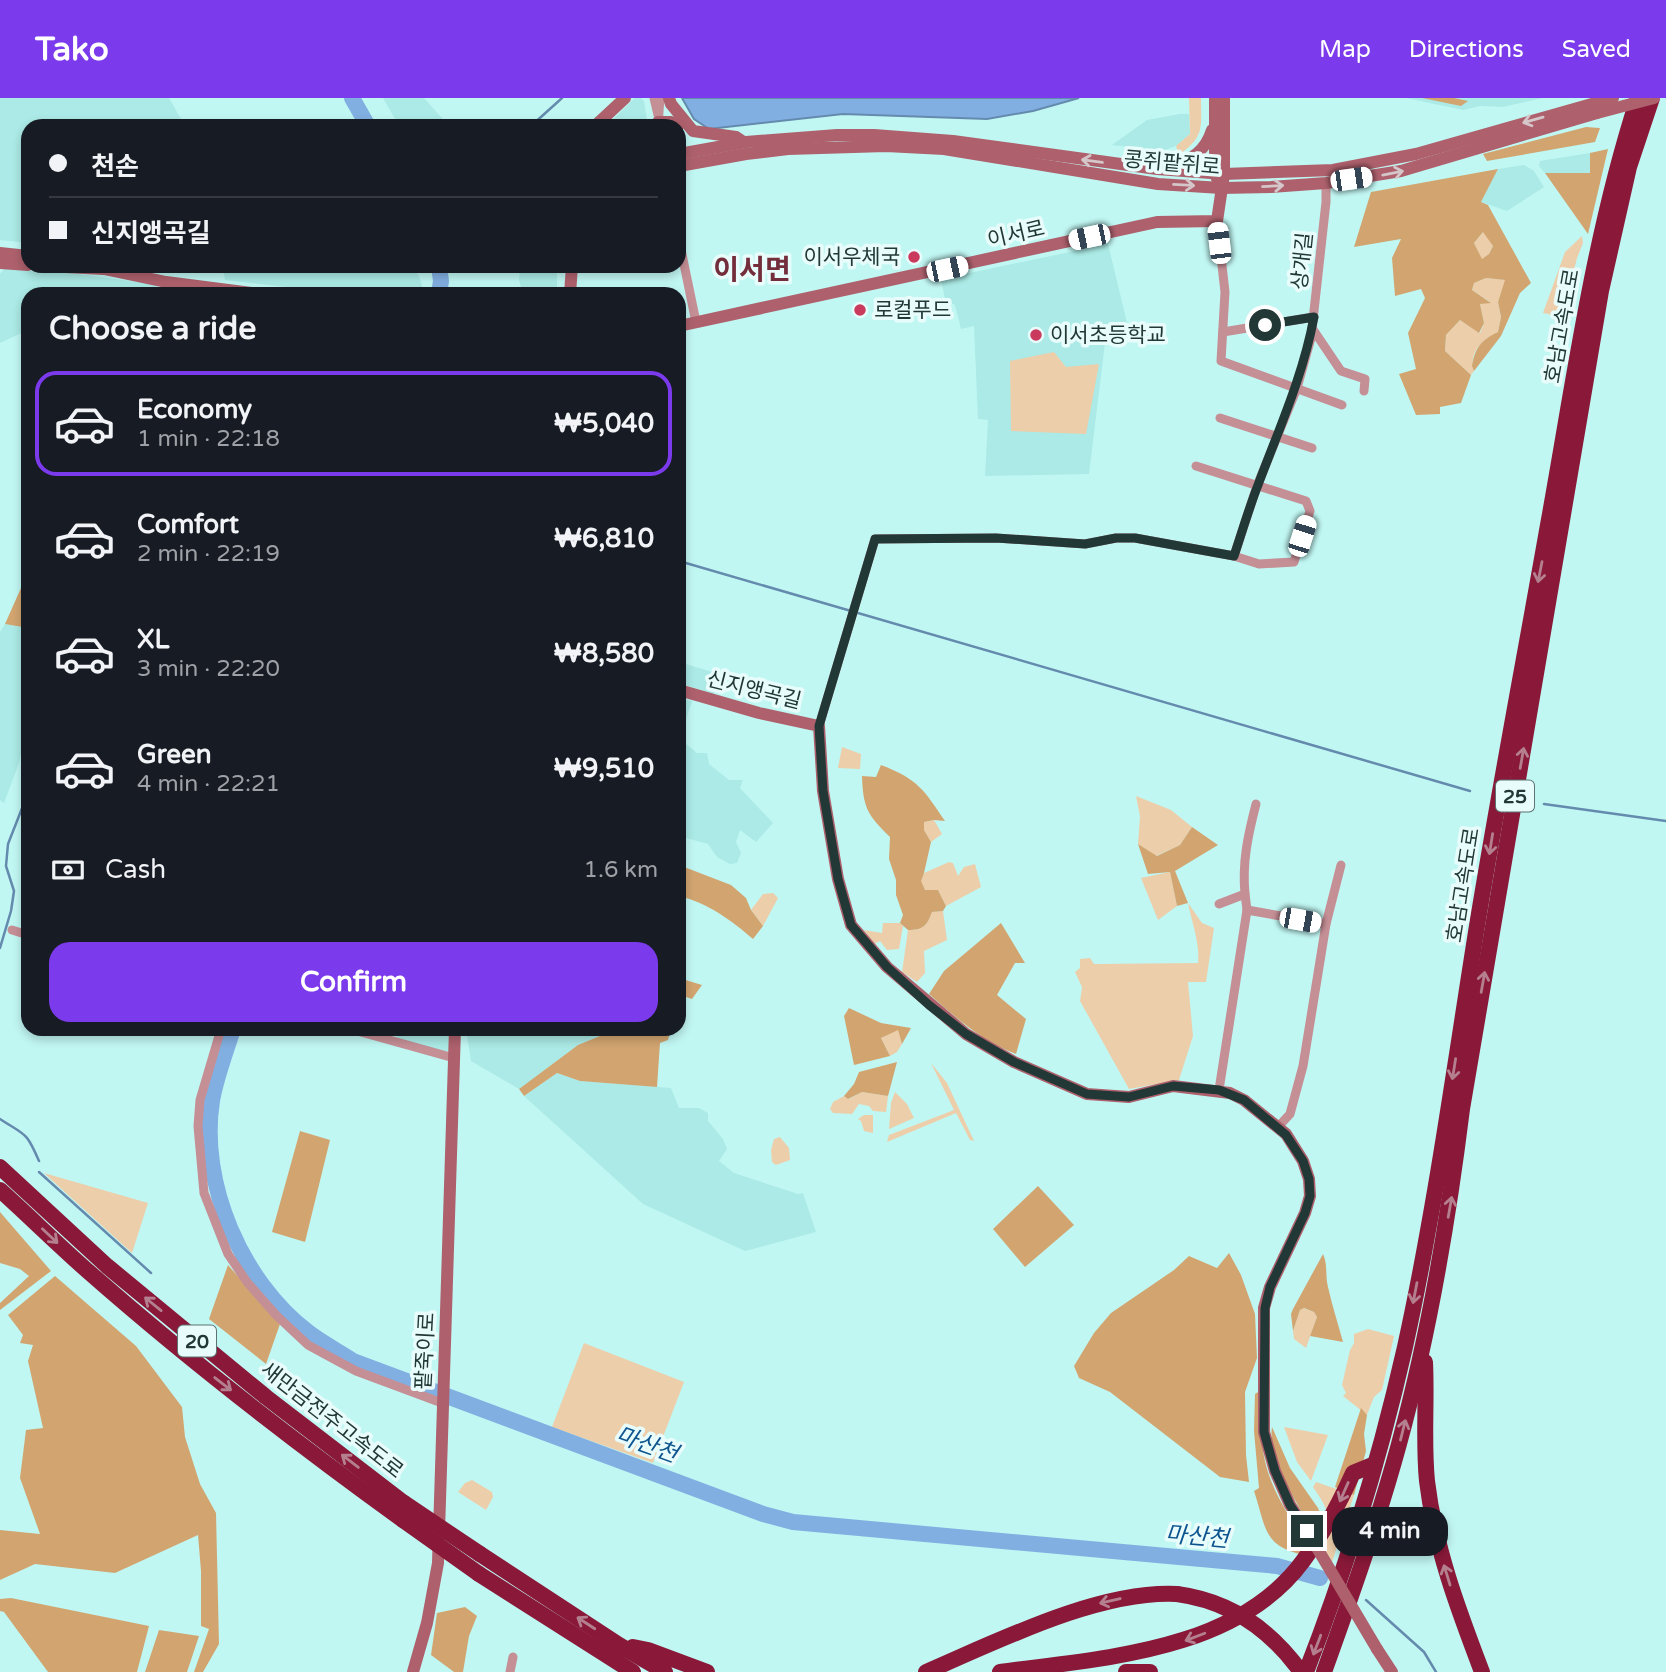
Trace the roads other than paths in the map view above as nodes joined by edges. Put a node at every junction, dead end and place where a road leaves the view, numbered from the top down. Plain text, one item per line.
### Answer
1 (625, 98) edge
2 (654, 98) edge
3 (660, 98) edge
4 (669, 98) edge
5 (1215, 98) edge
6 (1224, 98) edge
7 (1613, 98) edge
8 (1638, 98) edge
9 (1653, 98) edge
10 (1598, 108) junction
11 (603, 119) edge
12 (658, 119) edge
13 (658, 119) edge
14 (683, 119) edge
15 (686, 122) edge
16 (686, 128) edge
17 (1216, 130) junction
18 (693, 131) junction
19 (746, 142) junction
20 (1225, 149) junction
21 (686, 153) edge
22 (686, 165) edge
23 (1157, 169) junction
24 (1314, 171) junction
25 (1220, 174) junction
26 (1326, 183) junction
27 (1221, 188) junction
28 (1217, 221) junction
29 (0, 253) edge
30 (21, 255) edge
31 (0, 263) edge
32 (21, 264) edge
33 (120, 273) edge
34 (686, 273) edge
35 (205, 287) edge
36 (1314, 317) junction
37 (696, 322) junction
38 (686, 324) edge
39 (1312, 328) junction
40 (1223, 332) junction
41 (1297, 388) junction
42 (1364, 391) dead end
43 (1342, 405) dead end
44 (1220, 418) dead end
45 (1278, 437) junction
46 (1312, 448) dead end
47 (1196, 466) dead end
48 (1257, 486) junction
49 (1234, 556) junction
50 (686, 692) edge
51 (819, 726) junction
52 (1256, 804) dead end
53 (1341, 864) dead end
54 (1245, 894) junction
55 (1219, 904) dead end
56 (1247, 911) junction
57 (1326, 925) junction
58 (12, 930) dead end
59 (21, 933) edge
60 (219, 1036) edge
61 (375, 1036) edge
62 (455, 1036) edge
63 (454, 1058) junction
64 (1219, 1090) junction
65 (1278, 1127) junction
66 (0, 1167) edge
67 (0, 1190) edge
68 (1423, 1342) junction
69 (442, 1402) junction
70 (1375, 1464) junction
71 (1315, 1531) junction
72 (618, 1645) junction
73 (513, 1657) dead end
74 (413, 1672) edge
75 (510, 1672) edge
76 (633, 1672) edge
77 (665, 1672) edge
78 (707, 1672) edge
79 (926, 1672) edge
80 (1000, 1672) edge
81 (1126, 1672) edge
82 (1150, 1672) edge
83 (1304, 1672) edge
84 (1324, 1672) edge
85 (1392, 1672) edge
86 (1482, 1672) edge

1 - 11 street
2 - 12 street
3 - 13 street
4 - 14 street
5 - 17 street
6 - 20 street
7 - 10 street, 콩쥐팥쥐로
8 -> 70 highway, 호남고속도로 / 25
9 - 10 street, 콩쥐팥쥐로, bridge
68 -> 9 highway, 호남고속도로 / 25
10 -> 24 street, 콩쥐팥쥐로
26 -> 10 street, 콩쥐팥쥐로
15 - 18 street
16 - 18 street
17 - 23 street
17 - 25 street
18 - 19 street
19 - 21 street, 콩쥐팥쥐로
23 -> 19 street, 콩쥐팥쥐로
20 - 24 street
20 - 25 street
22 -> 27 street, 콩쥐팥쥐로
23 - 25 street, 콩쥐팥쥐로
24 - 25 street, 콩쥐팥쥐로
25 - 27 street
27 -> 26 street, 콩쥐팥쥐로
26 - 36 street, 상개길
27 - 28 street
28 - 37 street, 이서로
28 - 40 street
29 - 30 street
31 - 32 street
33 - 35 street
34 - 37 street
36 - 39 street, 상개길
36 - 40 street
37 - 38 street, 이서로
39 - 41 street, 상개길
39 - 42 street
40 - 41 street
41 - 43 street
41 - 45 street, 상개길
44 - 45 street
45 - 46 street
45 - 48 street, 상개길
47 - 48 street
48 - 49 street, 상개길
48 - 49 street
49 - 51 street, 신지앵곡길
50 - 51 street, 신지앵곡길
51 - 64 street, 신지앵곡길
52 - 54 street
53 - 57 street
54 - 55 street
54 - 56 street
56 - 57 street
56 - 64 street
57 - 65 street
58 - 59 street
60 - 69 street
61 - 63 street
62 - 63 street, 팥죽이로
63 - 69 street, 팥죽이로
64 - 65 street, 신지앵곡길
65 - 71 street, 신지앵곡길
72 -> 66 highway, 새만금전주고속도로 / 20, bridge
67 -> 76 highway, 새만금전주고속도로 / 20, bridge
84 -> 68 highway, 호남고속도로 / 25
86 -> 68 highway
69 - 74 street, 팥죽이로
70 -> 71 highway
70 -> 83 highway, 호남고속도로 / 25
71 -> 80 highway
71 - 85 street, 신지앵곡길, bridge
72 - 77 highway, 새만금전주고속도로 / 20
72 - 78 highway
73 - 75 street
83 -> 79 highway, bridge
81 - 82 highway

